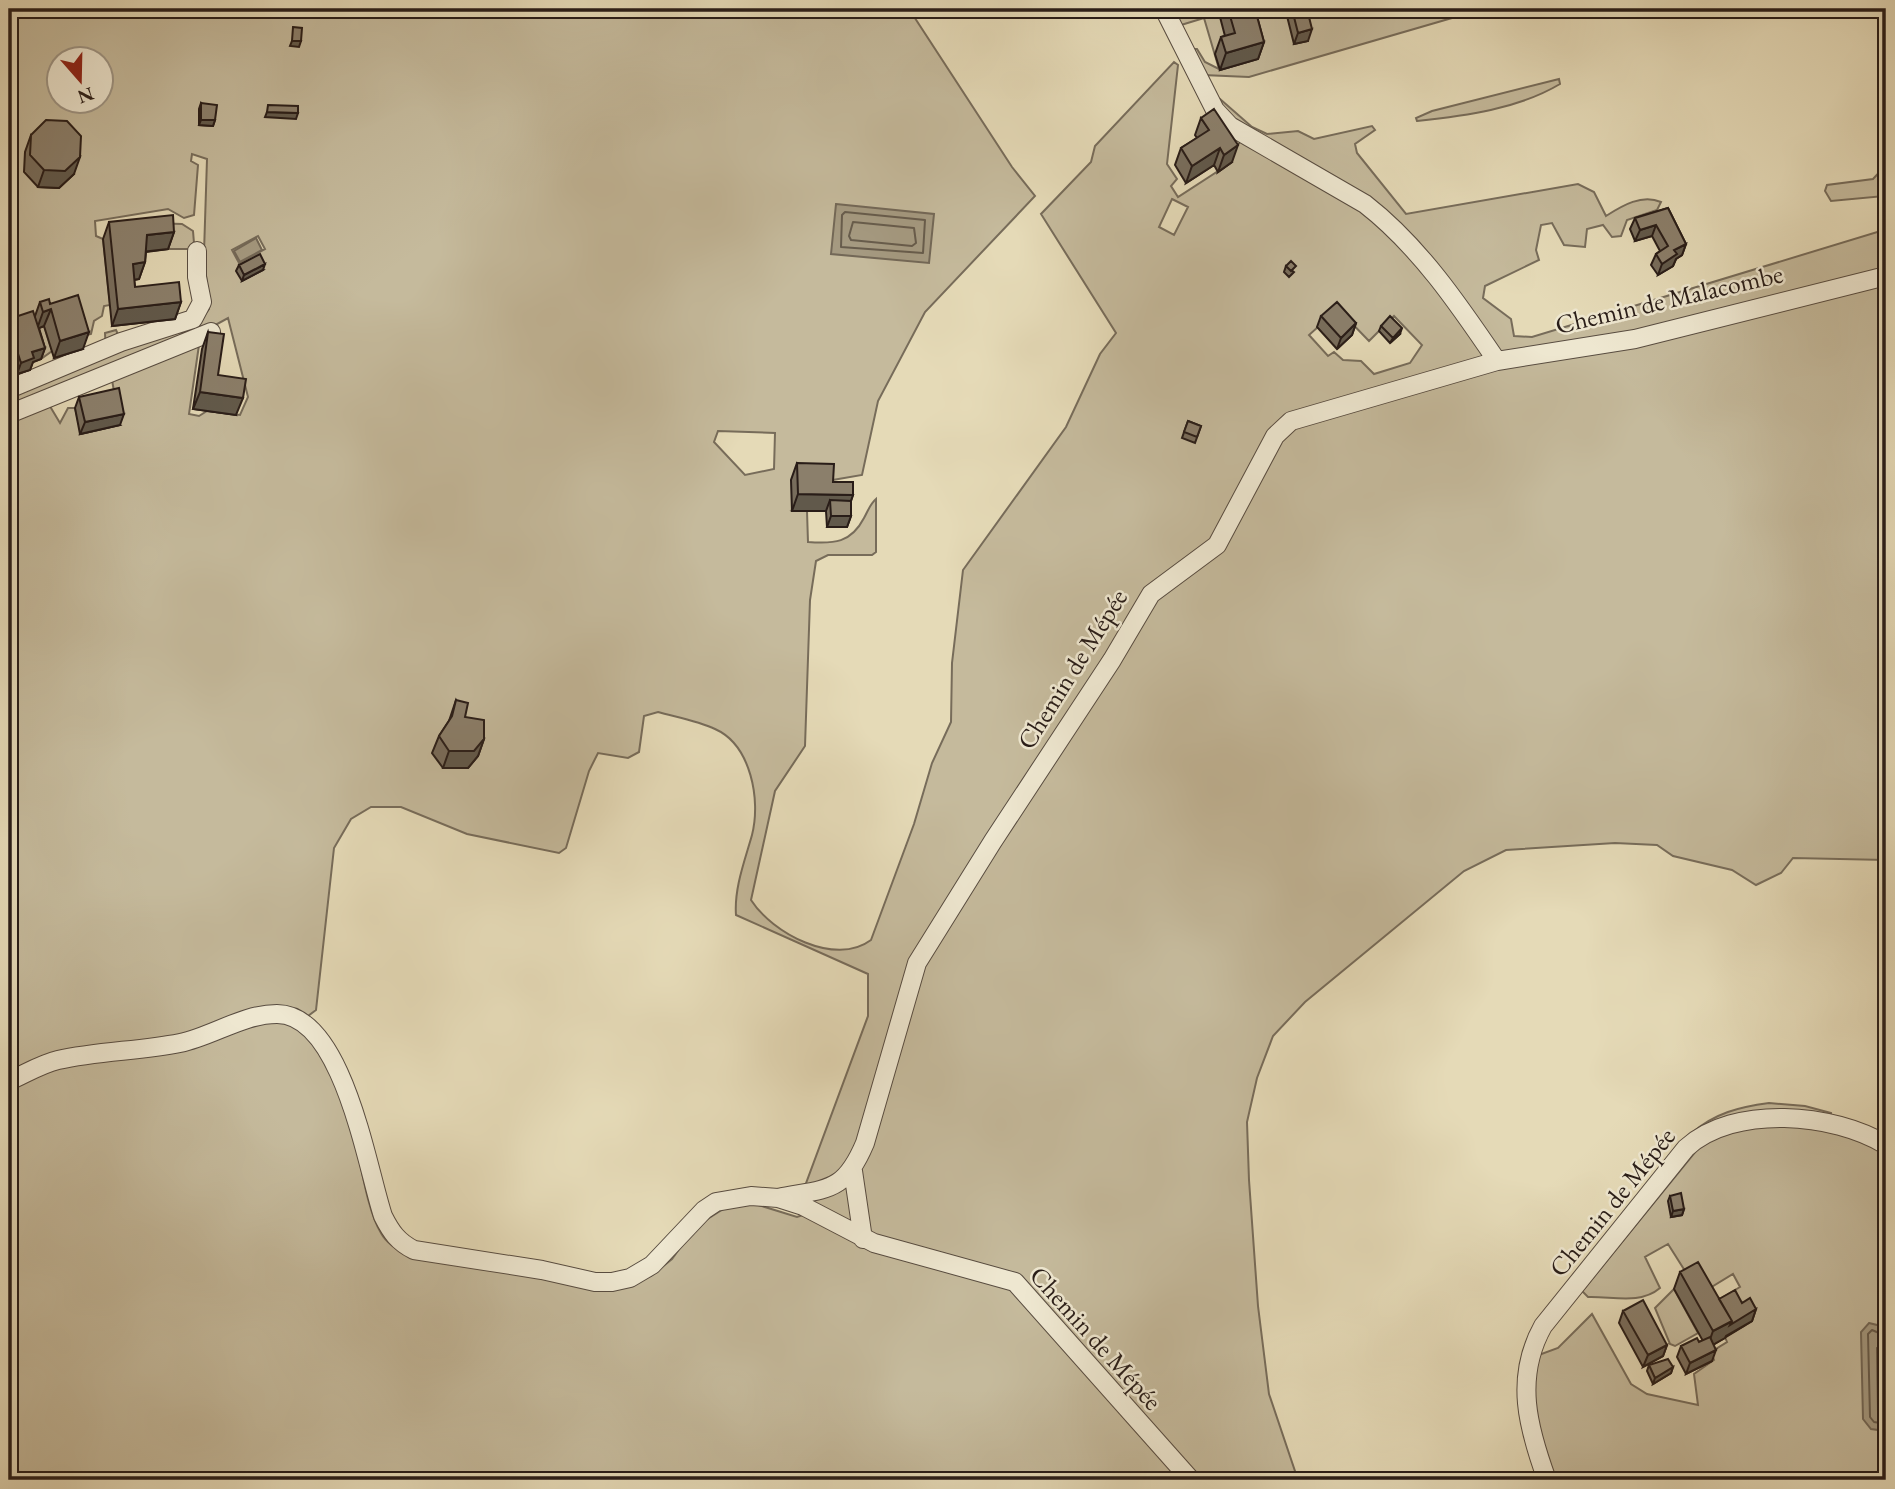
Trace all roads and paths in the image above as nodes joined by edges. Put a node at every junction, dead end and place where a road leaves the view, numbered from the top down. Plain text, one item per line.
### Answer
1 (1164, 9) edge
2 (197, 251) dead end
3 (1886, 276) edge
4 (211, 332) edge
5 (1497, 361) junction
6 (9, 389) edge
7 (9, 414) edge
8 (9, 1081) edge
9 (1886, 1145) edge
10 (853, 1171) junction
11 (778, 1198) junction
12 (863, 1239) junction
13 (1191, 1480) edge
14 (1546, 1480) edge

1 - 5 street
2 - 6 street
3 - 5 street, Chemin de Malacombe
4 - 7 street
5 - 10 street, Chemin de Mépée
8 - 11 street
9 - 14 street, Chemin de Mépée
10 - 11 street
10 - 12 street
11 - 12 street, Chemin de Mépée
12 - 13 street, Chemin de Mépée

